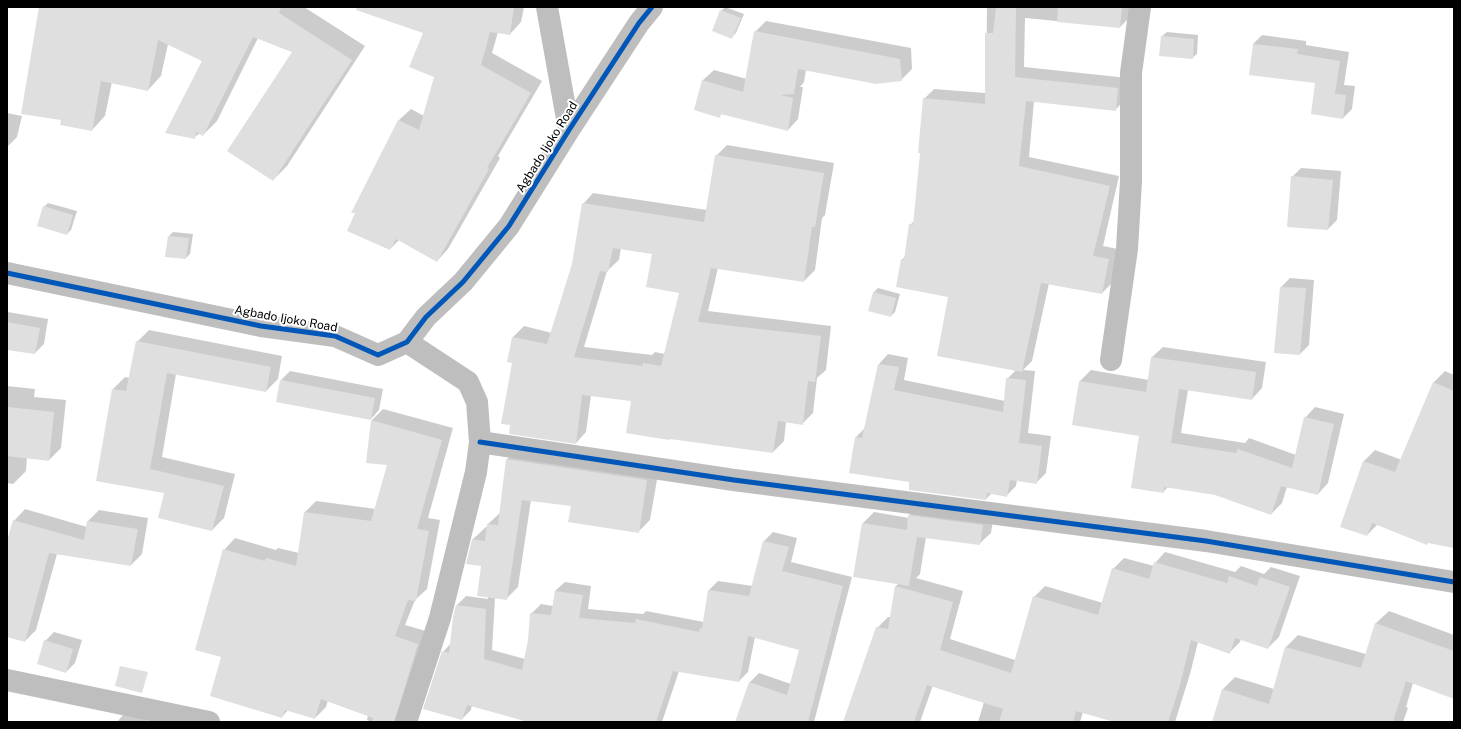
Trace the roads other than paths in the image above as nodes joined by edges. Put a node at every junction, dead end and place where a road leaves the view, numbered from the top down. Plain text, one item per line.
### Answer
1 (547, 7) edge
2 (652, 7) edge
3 (1140, 7) edge
4 (569, 130) junction
5 (7, 273) edge
6 (407, 342) junction
7 (1111, 360) dead end
8 (480, 442) junction
9 (1454, 582) edge
10 (7, 680) edge
11 (210, 722) edge
12 (406, 722) edge

1 - 4 street
2 - 4 street, Agbado Ijoko Road
3 - 7 street
4 - 6 street, Agbado Ijoko Road
5 - 6 street, Agbado Ijoko Road
6 - 8 street
8 - 9 street
8 - 12 street
10 - 11 street

